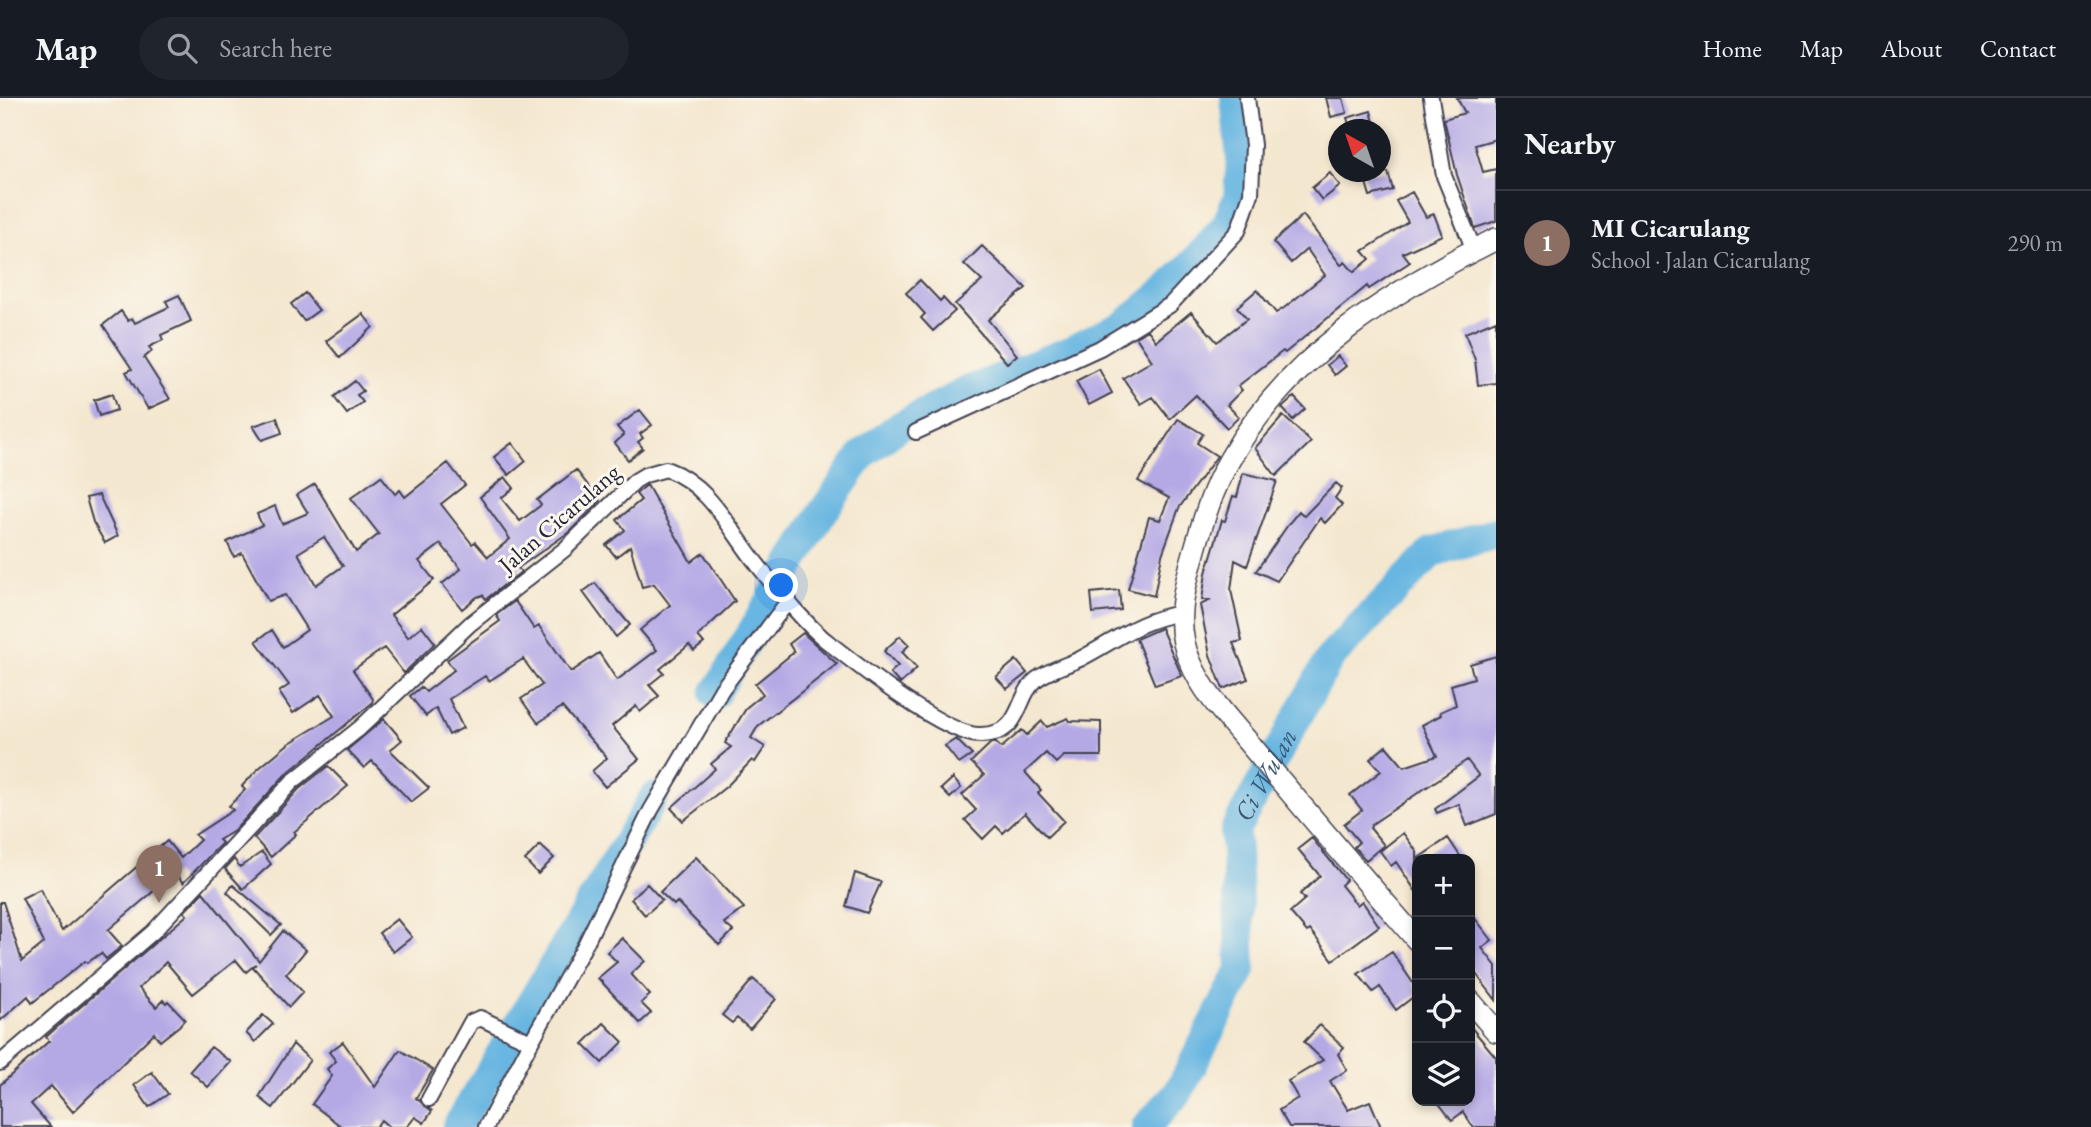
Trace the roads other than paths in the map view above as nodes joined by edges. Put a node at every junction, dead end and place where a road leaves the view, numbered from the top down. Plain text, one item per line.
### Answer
1 (1247, 98) edge
2 (1431, 98) edge
3 (1496, 239) edge
4 (1474, 250) junction
5 (916, 432) dead end
6 (786, 595) junction
7 (1181, 613) junction
8 (1412, 934) edge
9 (1475, 1007) edge
10 (1496, 1031) edge
11 (531, 1042) junction
12 (0, 1063) edge
13 (429, 1098) dead end
14 (486, 1127) edge

1 - 5 street
2 - 4 street
3 - 4 main road
4 - 7 main road
6 - 7 street, Jalan Cicarulang
6 - 11 street
6 - 12 street, Jalan Cicarulang
7 - 8 main road
9 - 10 main road
11 - 13 street
11 - 14 street

